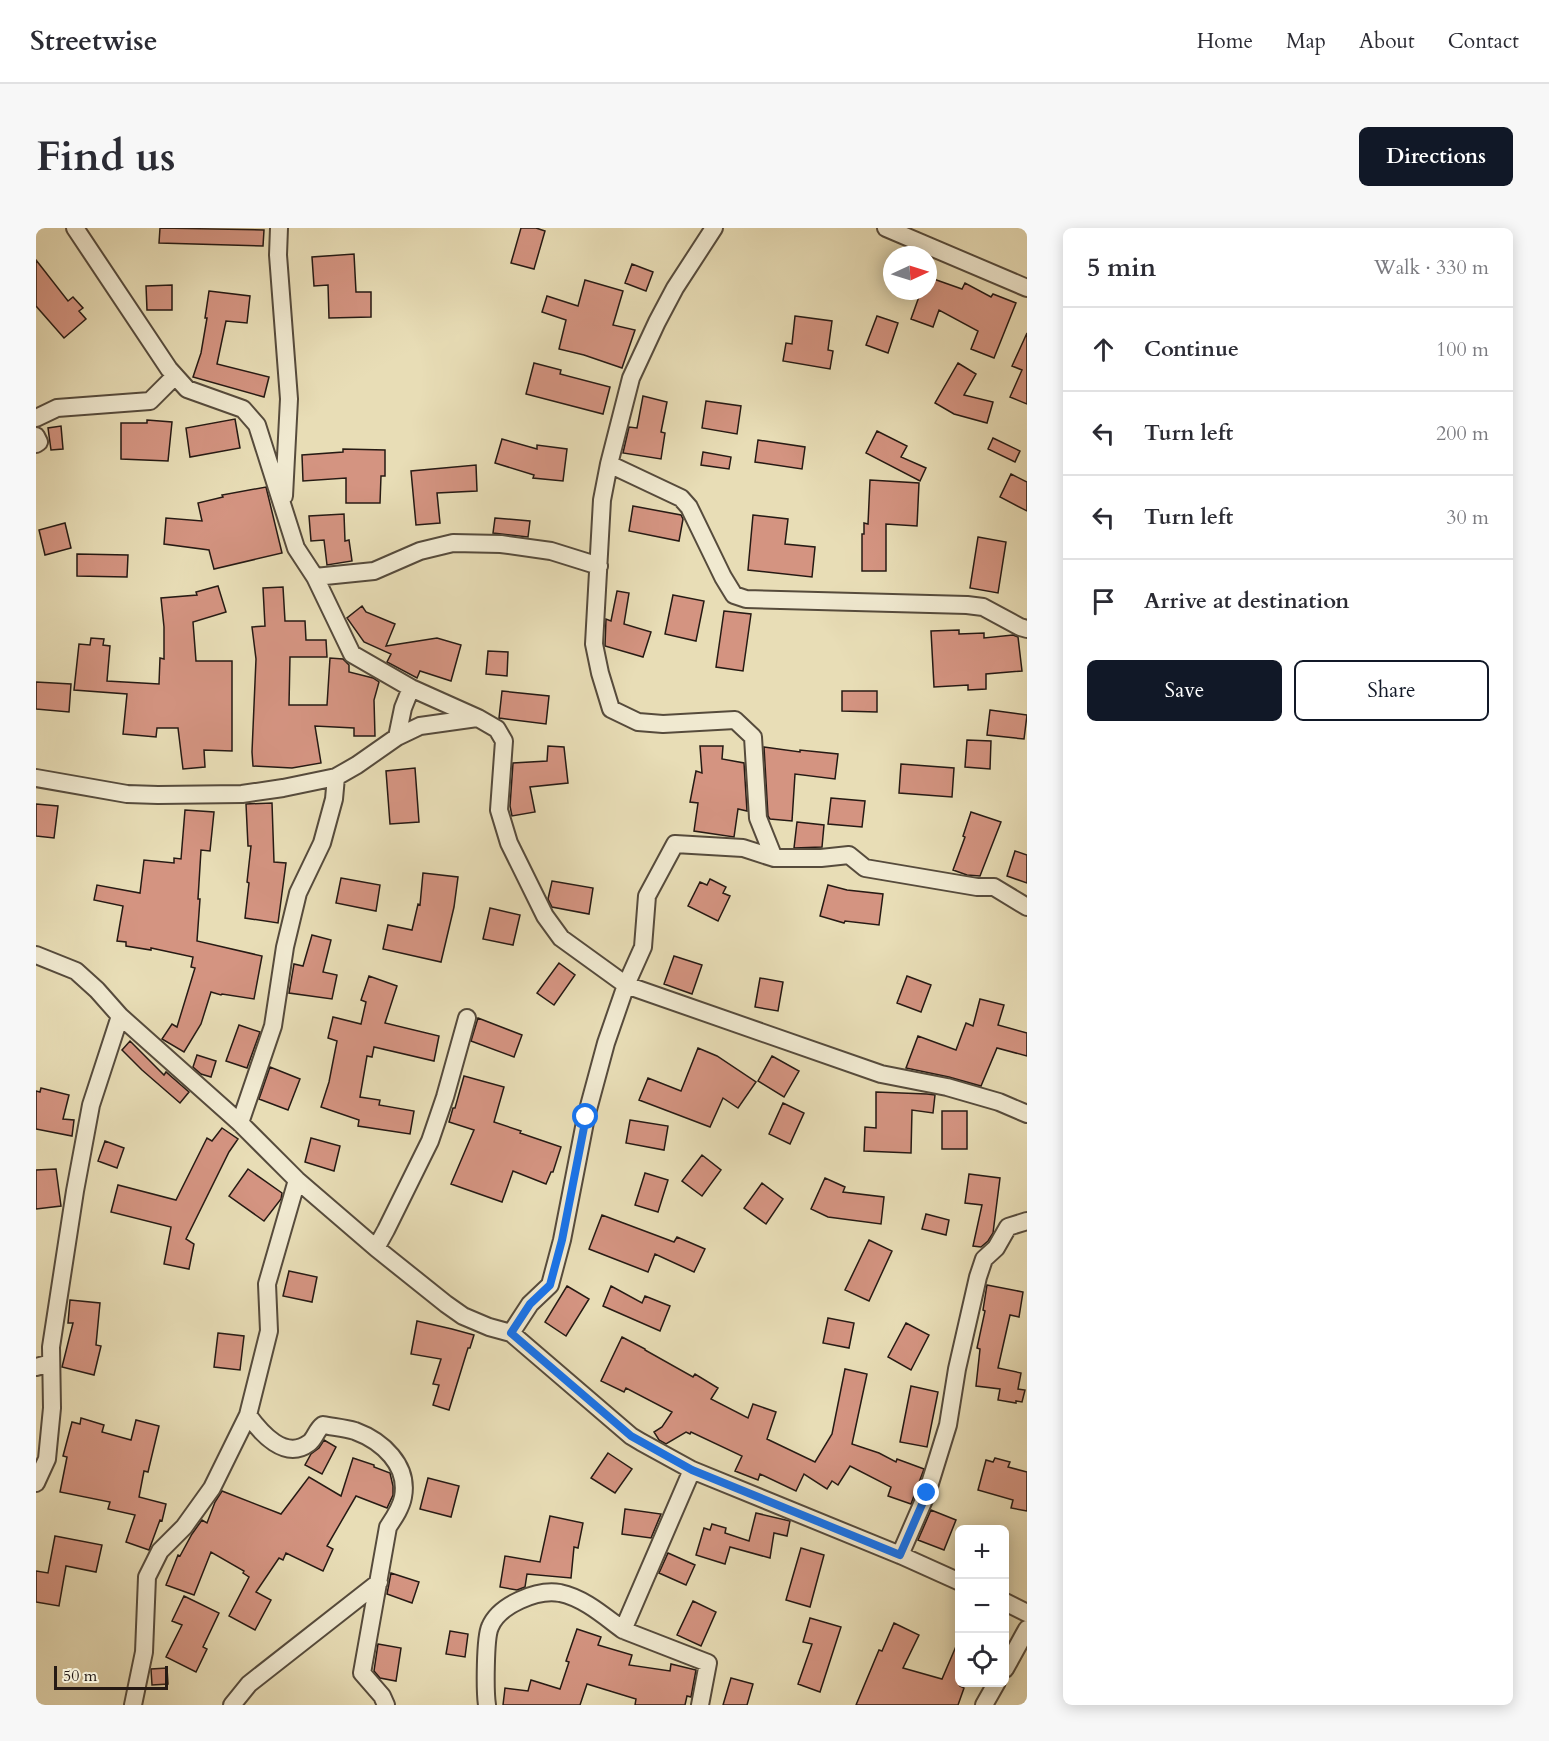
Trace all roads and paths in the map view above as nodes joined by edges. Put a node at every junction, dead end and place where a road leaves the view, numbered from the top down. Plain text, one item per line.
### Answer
1 (75, 228) edge
2 (279, 228) edge
3 (714, 228) edge
4 (886, 228) edge
5 (1027, 288) edge
6 (175, 376) junction
7 (36, 418) edge
8 (36, 436) edge
9 (36, 444) edge
10 (609, 464) junction
11 (283, 508) junction
12 (599, 566) junction
13 (315, 577) junction
14 (1027, 628) edge
15 (411, 688) junction
16 (478, 718) junction
17 (397, 737) junction
18 (336, 777) junction
19 (36, 778) edge
20 (774, 858) junction
21 (1027, 908) edge
22 (36, 955) edge
23 (626, 985) junction
24 (120, 1016) junction
25 (467, 1018) dead end
26 (1027, 1114) edge
27 (240, 1123) junction
28 (297, 1180) junction
29 (1027, 1221) edge
30 (376, 1248) junction
31 (511, 1333) junction
32 (44, 1365) edge
33 (248, 1415) junction
34 (42, 1459) edge
35 (692, 1470) junction
36 (36, 1483) edge
37 (900, 1555) junction
38 (955, 1580) edge
39 (380, 1582) junction
40 (1009, 1603) edge
41 (1026, 1609) edge
42 (1027, 1629) edge
43 (623, 1630) junction
44 (1009, 1662) edge
45 (995, 1687) edge
46 (133, 1705) edge
47 (232, 1705) edge
48 (386, 1705) edge
49 (487, 1705) edge
50 (700, 1705) edge
51 (984, 1705) edge

1 - 6 street
2 - 11 street
3 - 10 street
4 - 5 street
6 - 7 street
6 - 11 street
8 - 9 street
10 - 12 street
10 - 14 street
11 - 13 street
12 - 13 street
12 - 20 street
13 - 15 street
15 - 16 street
15 - 17 street
16 - 17 street
16 - 23 street
17 - 18 street
18 - 19 street
18 - 27 street
20 - 21 street
20 - 23 street
22 - 24 street
23 - 26 street
23 - 31 street
24 - 27 street
24 - 32 street
25 - 30 street
27 - 28 street
28 - 30 street
28 - 33 street
29 - 37 street
30 - 31 street
31 - 35 street
32 - 34 street
33 - 39 street
33 - 46 street
34 - 36 street
35 - 37 street
35 - 43 street
37 - 38 street
39 - 47 street
39 - 48 street
40 - 41 street
42 - 44 street
43 - 49 street
43 - 50 street
45 - 51 street

